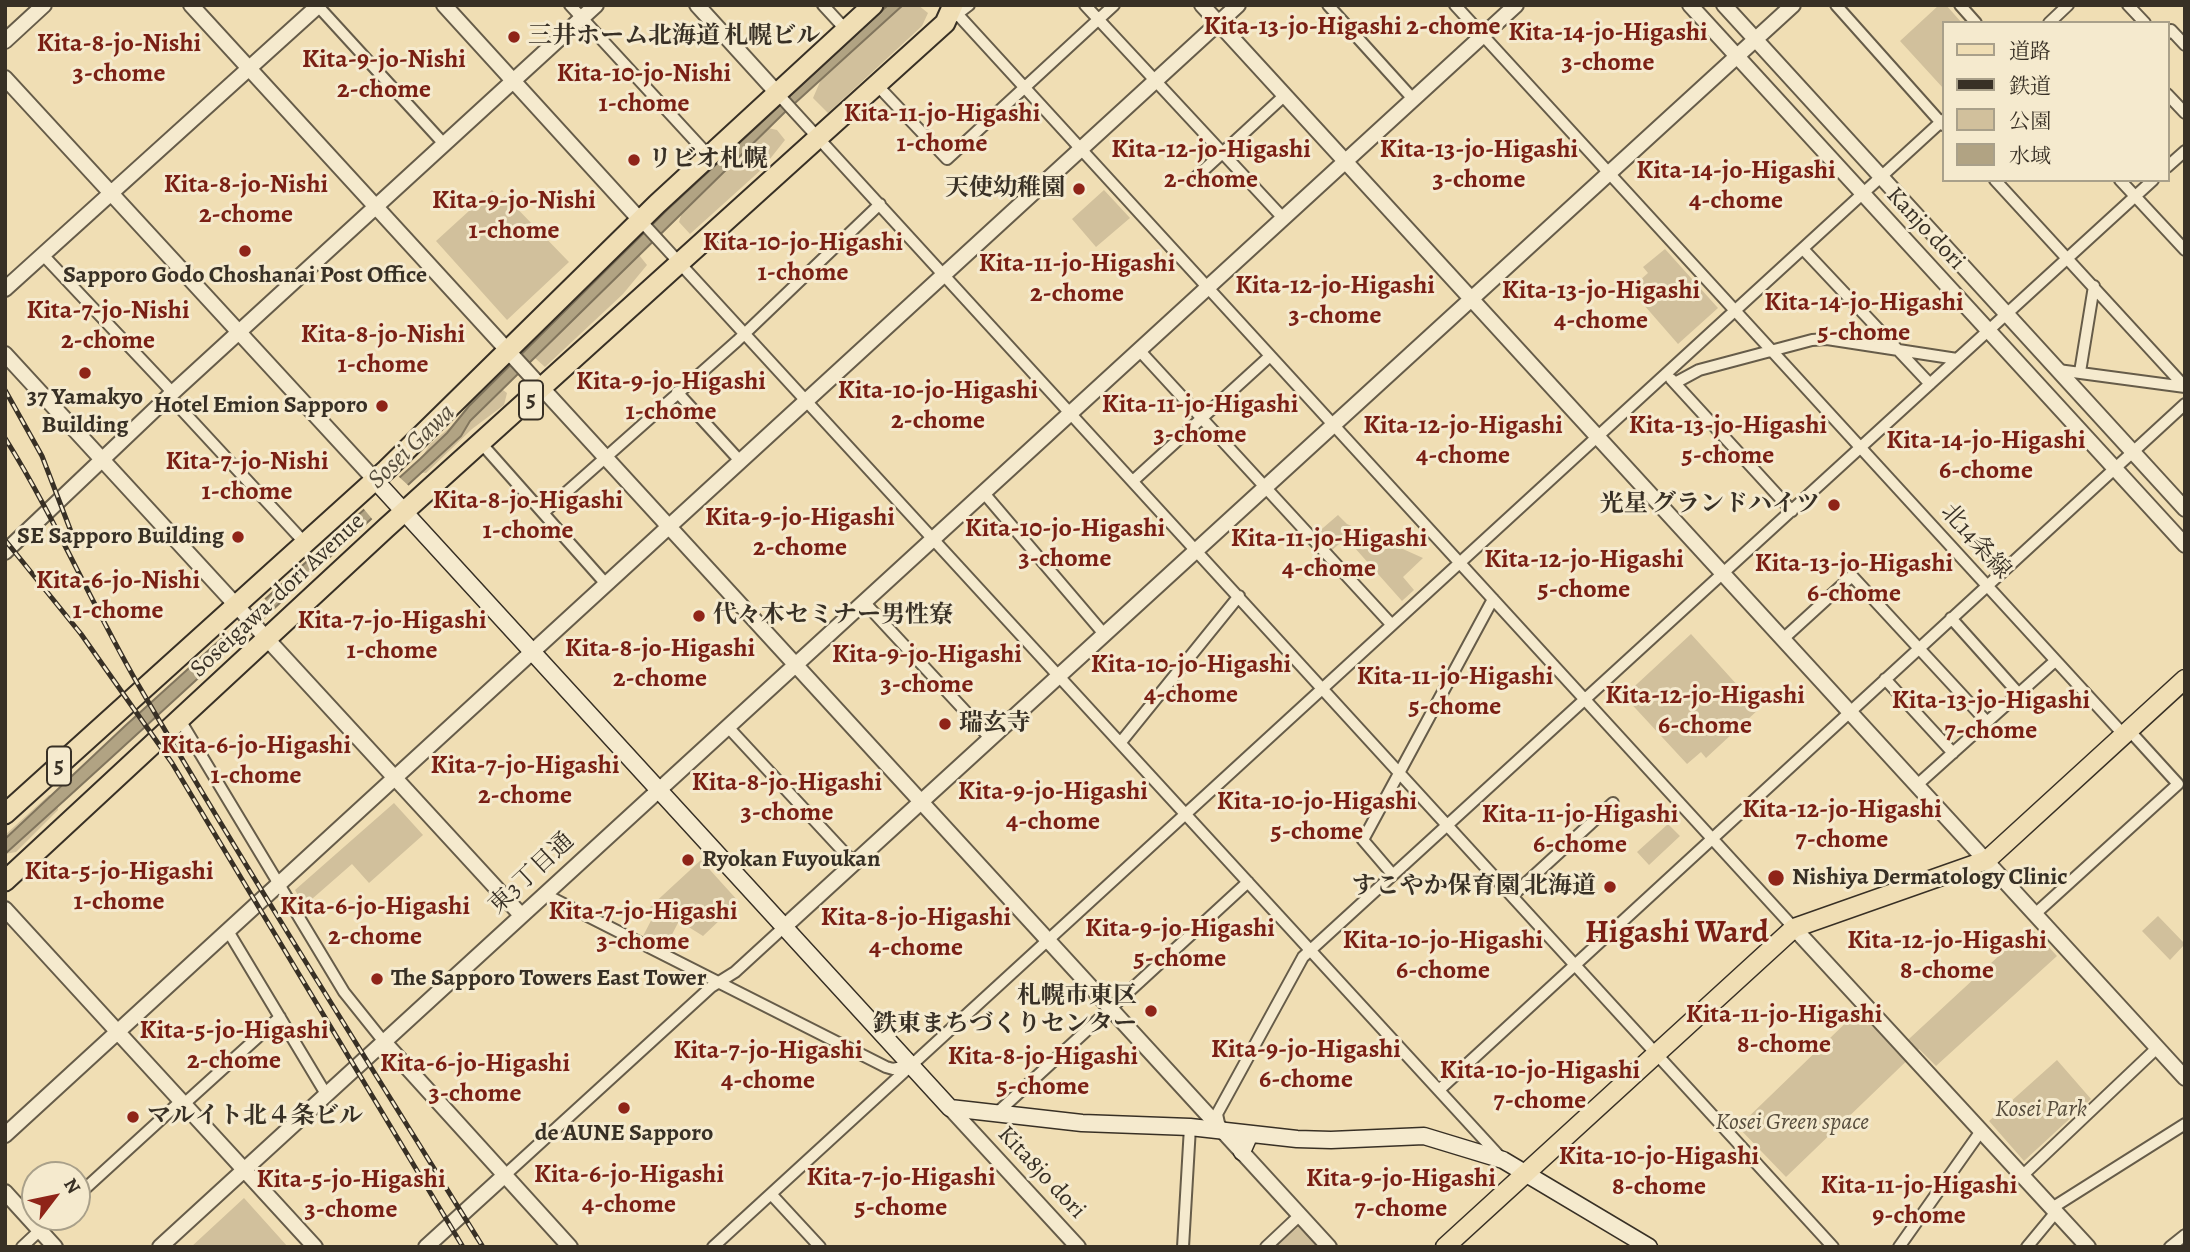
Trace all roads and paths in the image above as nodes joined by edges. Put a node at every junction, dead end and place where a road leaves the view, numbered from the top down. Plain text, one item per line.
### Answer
1 (44, 5) edge
2 (191, 5) edge
3 (444, 5) edge
4 (570, 5) edge
5 (596, 5) edge
6 (697, 5) edge
7 (823, 5) edge
8 (873, 5) edge
9 (1085, 5) edge
10 (1114, 5) edge
11 (1202, 5) edge
12 (1238, 5) edge
13 (1328, 5) edge
14 (1455, 5) edge
15 (1516, 5) edge
16 (1690, 5) edge
17 (1724, 5) edge
18 (1793, 5) edge
19 (1836, 5) edge
20 (1960, 5) edge
21 (2068, 5) edge
22 (2128, 5) edge
23 (318, 6) edge
24 (954, 10) edge
25 (582, 18) junction
26 (2062, 18) edge
27 (1099, 20) junction
28 (1974, 21) edge
29 (2143, 21) edge
30 (1219, 23) junction
31 (846, 30) junction
32 (2169, 32) edge
33 (1483, 35) junction
34 (1756, 40) junction
35 (5, 41) edge
36 (2185, 46) edge
37 (1738, 57) junction
38 (250, 69) junction
39 (5, 78) edge
40 (514, 81) junction
41 (1156, 81) junction
42 (876, 84) junction
43 (1025, 88) junction
44 (1285, 95) junction
45 (2169, 95) edge
46 (1413, 99) junction
47 (785, 101) junction
48 (2185, 113) edge
49 (1941, 121) edge
50 (1941, 123) edge
51 (818, 137) junction
52 (444, 144) junction
53 (1082, 149) junction
54 (2185, 151) edge
55 (1222, 153) junction
56 (709, 156) junction
57 (1345, 161) junction
58 (2169, 165) edge
59 (1608, 173) junction
60 (1881, 177) junction
61 (1193, 180) dead end
62 (1997, 182) edge
63 (2122, 182) edge
64 (2151, 182) edge
65 (111, 194) junction
66 (1862, 194) junction
67 (2135, 197) junction
68 (880, 204) junction
69 (376, 207) junction
70 (1283, 218) junction
71 (649, 231) junction
72 (1803, 249) junction
73 (2185, 250) edge
74 (43, 255) junction
75 (2067, 259) junction
76 (679, 265) junction
77 (944, 275) junction
78 (2094, 286) junction
79 (1208, 287) junction
80 (5, 289) edge
81 (1471, 299) junction
82 (1735, 310) junction
83 (2006, 315) junction
84 (1988, 331) junction
85 (239, 333) junction
86 (743, 333) junction
87 (1898, 349) junction
88 (1139, 350) junction
89 (1771, 350) junction
90 (5, 354) edge
91 (1270, 356) junction
92 (1957, 359) junction
93 (515, 360) junction
94 (2058, 370) junction
95 (2080, 372) junction
96 (1666, 374) junction
97 (1675, 383) junction
98 (1930, 384) junction
99 (2185, 387) edge
100 (542, 389) junction
101 (677, 393) junction
102 (171, 395) junction
103 (806, 402) junction
104 (2185, 404) edge
105 (1071, 412) junction
106 (1202, 418) junction
107 (1334, 425) junction
108 (1597, 437) junction
109 (481, 443) junction
110 (1861, 448) junction
111 (2133, 452) junction
112 (606, 457) junction
113 (103, 460) junction
114 (741, 462) junction
115 (2115, 468) junction
116 (1134, 480) junction
117 (1265, 487) junction
118 (983, 492) junction
119 (389, 496) junction
120 (2185, 509) edge
121 (1791, 511) junction
122 (543, 513) junction
123 (669, 527) junction
124 (933, 538) junction
125 (304, 542) junction
126 (2185, 545) edge
127 (1196, 551) junction
128 (5, 552) edge
129 (1460, 562) junction
130 (1724, 575) junction
131 (606, 584) junction
132 (1987, 586) junction
133 (1239, 596) junction
134 (1493, 599) junction
135 (864, 601) junction
136 (240, 609) junction
137 (1951, 618) junction
138 (1391, 624) junction
139 (262, 634) junction
140 (1104, 634) junction
141 (1783, 639) junction
142 (1918, 648) junction
143 (532, 652) junction
144 (2056, 661) junction
145 (795, 664) junction
146 (1060, 676) junction
147 (1885, 679) junction
148 (2185, 679) edge
149 (1323, 687) junction
150 (2019, 694) junction
151 (1585, 700) junction
152 (1850, 711) junction
153 (180, 720) junction
154 (1987, 722) junction
155 (727, 726) junction
156 (2126, 732) junction
157 (992, 739) junction
158 (1121, 741) junction
159 (1953, 753) junction
160 (1399, 773) junction
161 (395, 779) junction
162 (1917, 785) junction
163 (657, 790) junction
164 (921, 802) junction
165 (1613, 803) dead end
166 (5, 814) edge
167 (1186, 814) junction
168 (1448, 825) junction
169 (1712, 838) junction
170 (1987, 860) junction
171 (854, 863) junction
172 (1393, 875) junction
173 (5, 881) edge
174 (1248, 882) junction
175 (278, 885) junction
176 (544, 894) junction
177 (1513, 895) junction
178 (5, 909) edge
179 (2035, 914) junction
180 (521, 915) junction
181 (783, 928) junction
182 (1794, 928) junction
183 (228, 931) junction
184 (1047, 940) junction
185 (1310, 951) junction
186 (1574, 963) junction
187 (719, 983) junction
188 (1110, 1009) junction
189 (280, 1017) junction
190 (118, 1032) junction
191 (384, 1042) junction
192 (2157, 1048) junction
193 (1658, 1052) junction
194 (910, 1066) junction
195 (2185, 1078) edge
196 (1438, 1090) junction
197 (326, 1094) junction
198 (183, 1102) junction
199 (950, 1108) junction
200 (998, 1112) junction
201 (2185, 1124) edge
202 (1190, 1127) junction
203 (1221, 1130) junction
204 (1981, 1131) junction
205 (1250, 1134) junction
206 (5, 1135) edge
207 (1242, 1152) junction
208 (1503, 1160) junction
209 (244, 1170) junction
210 (1523, 1174) junction
211 (505, 1175) junction
212 (2022, 1176) junction
213 (91, 1184) edge
214 (5, 1192) edge
215 (771, 1194) junction
216 (21, 1209) edge
217 (2054, 1210) junction
218 (1300, 1216) junction
219 (39, 1231) edge
220 (41, 1231) edge
221 (2185, 1235) edge
222 (1449, 1245) edge
223 (22, 1247) edge
224 (55, 1247) edge
225 (160, 1247) edge
226 (315, 1247) edge
227 (426, 1247) edge
228 (570, 1247) edge
229 (713, 1247) edge
230 (820, 1247) edge
231 (1078, 1247) edge
232 (1183, 1247) edge
233 (1266, 1247) edge
234 (1329, 1247) edge
235 (1649, 1247) edge
236 (1833, 1247) edge
237 (1899, 1247) edge
238 (2027, 1247) edge
239 (2088, 1247) edge
240 (2170, 1247) edge

1 - 35 street
2 - 38 street
3 - 40 street
4 - 25 street
5 - 25 street
6 - 47 street
7 - 31 street
8 - 31 highway, Soseigawa-dori Avenue / 5
9 - 27 street
10 - 27 street
11 - 30 street
12 - 30 street
13 - 46 street
14 - 33 street, 北14条線
15 - 33 street, 東3丁目通
16 - 37 street, Kanjo dori
17 - 34 street, Kanjo dori
18 - 34 street
19 - 49 street
20 - 28 street
21 - 26 street
22 - 29 street
23 - 38 street
23 - 52 street
24 - 42 highway, Soseigawa-dori Avenue / 5
24 - 43 street
25 - 40 street
25 - 56 street
27 - 41 street
27 - 43 street
30 - 41 street
30 - 44 street
31 - 47 highway, Soseigawa-dori Avenue / 5
32 - 36 street
33 - 46 street, 東3丁目通
33 - 59 street, 北14条線
34 - 37 street
34 - 60 street, Kanjo dori
37 - 59 street
37 - 66 street, Kanjo dori
38 - 65 street
38 - 69 street
39 - 65 street, Kita8jo dori
40 - 52 street
40 - 71 street
41 - 53 street
41 - 55 street
42 - 43 street
42 - 51 highway, Soseigawa-dori Avenue / 5
43 - 53 street
44 - 55 street
44 - 57 street
45 - 48 street
46 - 57 street, 東3丁目通
47 - 51 street
47 - 56 highway, Soseigawa-dori Avenue / 5
50 - 60 street
51 - 68 street
51 - 76 highway, Soseigawa-dori Avenue / 5
52 - 69 street
53 - 77 street
53 - 79 street
54 - 58 street
55 - 61 street
55 - 70 street
56 - 71 highway, Soseigawa-dori Avenue / 5
57 - 70 street, 東3丁目通
57 - 81 street
59 - 81 street
59 - 82 street, 北14条線
60 - 66 street
60 - 83 street, Kanjo dori
62 - 75 street
63 - 67 street
64 - 67 street
65 - 74 street
65 - 85 street, Kita8jo dori
66 - 72 street
66 - 84 street, Kanjo dori
67 - 73 street
67 - 75 street
68 - 77 street
68 - 86 street
69 - 85 street
69 - 93 street
70 - 79 street, 東3丁目通
71 - 76 street
71 - 93 highway, Soseigawa-dori Avenue / 5
72 - 82 street
72 - 87 street
74 - 80 street
74 - 102 street
75 - 78 street
75 - 83 street
76 - 86 street
76 - 100 highway, Soseigawa-dori Avenue / 5
77 - 103 street
77 - 105 street
78 - 95 street
78 - 99 street
79 - 88 street, 東3丁目通
79 - 91 street
81 - 107 street
81 - 108 street
82 - 89 street, 北14条線
82 - 96 street
83 - 84 street
83 - 94 street, Kanjo dori
84 - 92 street
84 - 115 street, Kanjo dori
85 - 102 street
85 - 119 street, Kita8jo dori
86 - 101 street
86 - 103 street
87 - 89 street
87 - 92 street
87 - 98 street
88 - 105 street, 東3丁目通
88 - 106 street
89 - 97 street
89 - 110 street, 北14条線
90 - 113 street
91 - 106 street
91 - 107 street
92 - 98 street
93 - 100 street
93 - 119 highway, Soseigawa-dori Avenue / 5
94 - 95 street
94 - 111 street, Kanjo dori
95 - 99 street
96 - 97 street
96 - 108 street
97 - 121 street
98 - 110 street
100 - 109 highway, Soseigawa-dori Avenue / 5
100 - 112 street
101 - 112 street
101 - 114 street
102 - 113 street
102 - 125 street
103 - 114 street
103 - 124 street
104 - 111 street
105 - 116 street
105 - 118 street, 東3丁目通
106 - 116 street
106 - 117 street
107 - 117 street
107 - 129 street
108 - 129 street
108 - 130 street
109 - 119 highway, Soseigawa-dori Avenue / 5
109 - 122 street
110 - 121 street
110 - 132 street, 北14条線
111 - 115 street
111 - 120 street, Kanjo dori
112 - 122 street
112 - 123 street
113 - 128 street
113 - 136 street
114 - 123 street
115 - 126 street, Kanjo dori
115 - 132 street
116 - 127 street
117 - 127 street
117 - 138 street
118 - 124 street, 東3丁目通
118 - 140 street
119 - 125 highway, Soseigawa-dori Avenue / 5
119 - 139 highway, Soseigawa-dori Avenue / 5
119 - 143 main road, Kita8jo dori
121 - 130 street
122 - 131 street
123 - 131 street
123 - 145 street
124 - 135 street, 東3丁目通
124 - 146 street
125 - 136 highway, Soseigawa-dori Avenue / 5
127 - 133 street
127 - 140 street
129 - 134 street
129 - 138 street
130 - 141 street
130 - 151 street
131 - 143 street
132 - 137 street
132 - 144 street, 北14条線
133 - 149 street
133 - 158 street
134 - 151 street
134 - 160 street
135 - 145 street, 東3丁目通
135 - 157 street
136 - 139 street
136 - 166 highway, Soseigawa-dori Avenue / 5
137 - 142 street
137 - 150 street
138 - 149 street
139 - 153 highway, Soseigawa-dori Avenue / 5
139 - 161 street
140 - 146 street
141 - 142 street
141 - 152 street
142 - 147 street
142 - 154 street
143 - 161 street
143 - 163 main road, Kita8jo dori
144 - 150 street
144 - 156 street, 北14条線
145 - 155 street, 東3丁目通
145 - 164 street
146 - 157 street
146 - 158 street
147 - 152 street
147 - 159 street
148 - 156 main road
149 - 160 street
149 - 167 street
150 - 154 street
151 - 168 street
151 - 169 street
152 - 162 street
152 - 169 street
153 - 173 highway, Soseigawa-dori Avenue / 5
153 - 175 street
154 - 159 street
155 - 163 street, 東3丁目通
155 - 171 street
156 - 170 main road
156 - 179 street, 北14条線
157 - 164 street
158 - 167 street
159 - 162 street
160 - 168 street
160 - 172 street
161 - 175 street
161 - 180 street
162 - 170 street
163 - 176 street, 東3丁目通
163 - 181 main road, Kita8jo dori
164 - 171 street
164 - 184 street
165 - 177 street
167 - 174 street
167 - 184 street
168 - 172 street
168 - 177 street
169 - 182 street
169 - 186 street
170 - 179 street
170 - 182 main road
171 - 181 street
172 - 185 street
174 - 185 street
174 - 188 street
175 - 183 street
175 - 191 street
176 - 180 street, 東3丁目通
176 - 187 street
177 - 186 street
178 - 190 street
179 - 192 street
180 - 191 street, 東3丁目通
181 - 187 street
181 - 194 main road, Kita8jo dori
182 - 193 main road
182 - 204 street
183 - 189 street
183 - 190 street
184 - 188 street
184 - 194 street
185 - 196 street
185 - 203 street
186 - 193 street
186 - 196 street
187 - 194 street
187 - 211 street
188 - 200 street
188 - 203 street
189 - 197 street
189 - 198 street
190 - 198 street
190 - 206 street
191 - 197 street, 東3丁目通
191 - 211 street
192 - 195 street
192 - 212 street
193 - 210 main road
193 - 236 street
194 - 199 main road, Kita8jo dori
194 - 215 street
196 - 208 street
197 - 209 street, 東3丁目通
198 - 209 street
198 - 213 street
199 - 200 main road
199 - 231 street, Kita8jo dori
200 - 202 main road
201 - 217 street
202 - 203 main road
202 - 232 street
203 - 205 main road
203 - 207 street
204 - 212 street
204 - 237 street
205 - 207 main road
205 - 208 main road
207 - 218 street
208 - 210 main road
209 - 225 street, 東3丁目通
209 - 226 street
210 - 222 main road
210 - 235 main road
211 - 227 street
211 - 228 street
212 - 217 street
214 - 216 street
215 - 229 street
215 - 230 street
217 - 238 street
217 - 239 street
218 - 233 street
218 - 234 street
219 - 223 street
220 - 224 street
221 - 240 street

